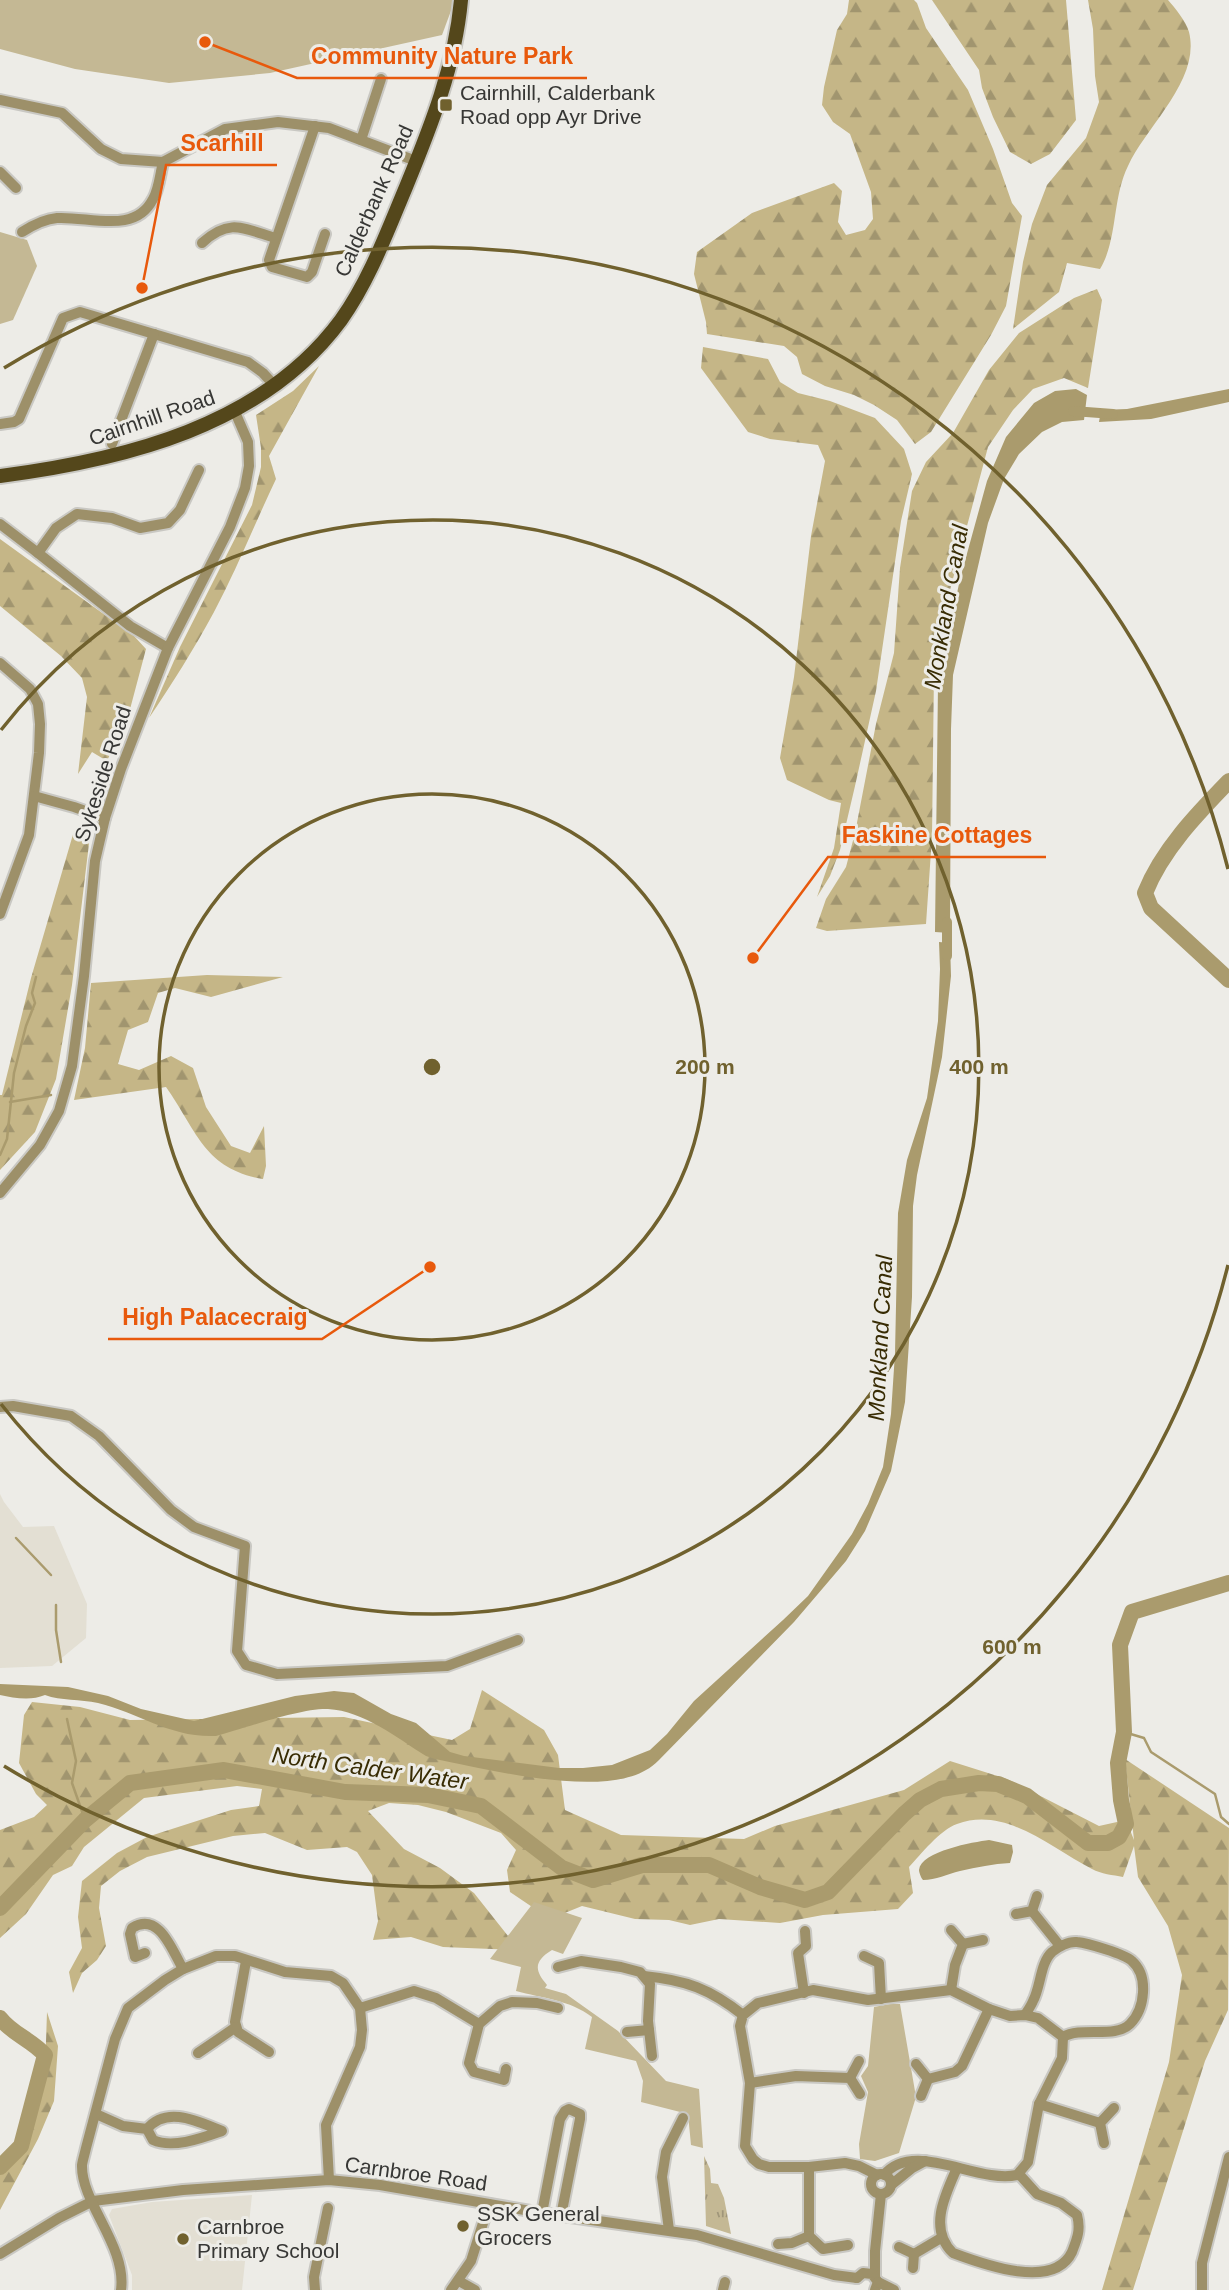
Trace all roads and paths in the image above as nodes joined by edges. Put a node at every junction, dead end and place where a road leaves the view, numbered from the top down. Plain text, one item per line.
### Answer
1 (461, 0) edge
2 (381, 79) dead end
3 (0, 100) edge
4 (315, 126) junction
5 (361, 140) junction
6 (416, 161) junction
7 (163, 162) junction
8 (0, 172) edge
9 (16, 188) dead end
10 (22, 232) dead end
11 (325, 234) dead end
12 (275, 238) junction
13 (202, 243) dead end
14 (154, 334) junction
15 (275, 386) junction
16 (235, 412) junction
17 (0, 424) edge
18 (111, 444) dead end
19 (199, 470) dead end
20 (0, 476) edge
21 (0, 524) edge
22 (38, 553) junction
23 (168, 648) junction
24 (0, 663) edge
25 (34, 796) junction
26 (105, 818) junction
27 (4, 890) edge
28 (0, 914) edge
29 (0, 1194) edge
30 (0, 1407) edge
31 (518, 1640) dead end
32 (1037, 1896) dead end
33 (1032, 1911) junction
34 (1016, 1914) dead end
35 (951, 1930) dead end
36 (805, 1931) dead end
37 (983, 1940) dead end
38 (963, 1944) junction
39 (1060, 1946) junction
40 (145, 1954) dead end
41 (864, 1956) dead end
42 (246, 1961) junction
43 (558, 1967) dead end
44 (183, 1969) junction
45 (644, 1976) junction
46 (951, 1990) junction
47 (804, 1993) junction
48 (881, 1999) junction
49 (360, 2008) junction
50 (558, 2008) dead end
51 (989, 2009) junction
52 (743, 2015) junction
53 (1025, 2015) junction
54 (479, 2024) junction
55 (236, 2027) junction
56 (649, 2029) junction
57 (627, 2032) dead end
58 (1063, 2037) junction
59 (270, 2052) dead end
60 (198, 2053) dead end
61 (652, 2056) dead end
62 (859, 2062) dead end
63 (916, 2064) dead end
64 (506, 2069) dead end
65 (850, 2078) junction
66 (928, 2079) junction
67 (750, 2082) junction
68 (860, 2094) dead end
69 (920, 2096) dead end
70 (1039, 2104) junction
71 (1114, 2108) dead end
72 (96, 2114) junction
73 (682, 2118) dead end
74 (1100, 2123) junction
75 (147, 2129) junction
76 (1104, 2143) dead end
77 (1229, 2157) edge
78 (925, 2161) junction
79 (809, 2167) junction
80 (957, 2168) junction
81 (1018, 2174) junction
82 (877, 2177) junction
83 (329, 2180) junction
84 (891, 2185) junction
85 (881, 2194) junction
86 (93, 2201) junction
87 (489, 2204) junction
88 (328, 2208) dead end
89 (542, 2213) junction
90 (561, 2216) junction
91 (669, 2230) junction
92 (809, 2236) junction
93 (941, 2238) junction
94 (778, 2244) dead end
95 (848, 2245) dead end
96 (899, 2247) dead end
97 (0, 2254) edge
98 (914, 2254) junction
99 (913, 2268) dead end
100 (459, 2281) junction
101 (867, 2282) edge
102 (121, 2290) edge
103 (315, 2290) edge
104 (451, 2290) edge
105 (475, 2290) edge
106 (894, 2290) edge
107 (1202, 2290) edge

1 - 6 main road, Calderbank Road
2 - 5 street
3 - 7 street
4 - 5 street
4 - 7 street
4 - 12 street
5 - 6 street
6 - 15 main road, Calderbank Road
7 - 10 street
8 - 9 street
11 - 12 street
12 - 13 street
14 - 15 street
14 - 17 street
14 - 18 street
15 - 16 main road, Calderbank Road
16 - 20 main road, Cairnhill Road
16 - 23 street, Sykeside Road
19 - 22 street
21 - 22 street
22 - 23 street
23 - 26 street, Sykeside Road
24 - 25 street
25 - 26 street
25 - 27 street
26 - 29 street, Sykeside Road
27 - 28 street
30 - 31 street
32 - 33 street
33 - 34 street
33 - 39 street
35 - 38 street
36 - 47 street
37 - 38 street
38 - 46 street
39 - 53 street
39 - 58 street
40 - 44 street
41 - 48 street
42 - 44 street
42 - 49 street
42 - 55 street
43 - 45 street
44 - 72 street
45 - 52 street
45 - 56 street
46 - 48 street
46 - 51 street
47 - 48 street
47 - 52 street
49 - 54 street
49 - 83 street
50 - 54 street
51 - 53 street
51 - 66 street
52 - 67 street
53 - 58 street
54 - 64 street
55 - 59 street
55 - 60 street
56 - 57 street
56 - 61 street
58 - 70 street
62 - 65 street
63 - 66 street
65 - 67 street
65 - 68 street
66 - 69 street
67 - 79 street
70 - 74 street
70 - 81 street
71 - 74 street
72 - 75 street
72 - 86 street
73 - 91 street
74 - 76 street
75 - 75 street
77 - 107 street
78 - 80 street
78 - 82 street
78 - 84 street
79 - 82 street
79 - 92 street
80 - 81 street
80 - 93 street
81 - 93 street
82 - 84 street
82 - 85 street
83 - 86 street, Carnbroe Road
83 - 87 street, Carnbroe Road
84 - 85 street
85 - 101 street
86 - 97 street, Carnbroe Road
86 - 102 street
87 - 89 street, Carnbroe Road
87 - 100 street
88 - 103 street
89 - 90 street, Carnbroe Road
89 - 90 street
90 - 91 street, Carnbroe Road
91 - 101 street, Carnbroe Road
92 - 94 street
92 - 95 street
93 - 98 street
96 - 98 street
98 - 99 street
100 - 104 street
100 - 105 street
101 - 106 street, Carnbroe Road

